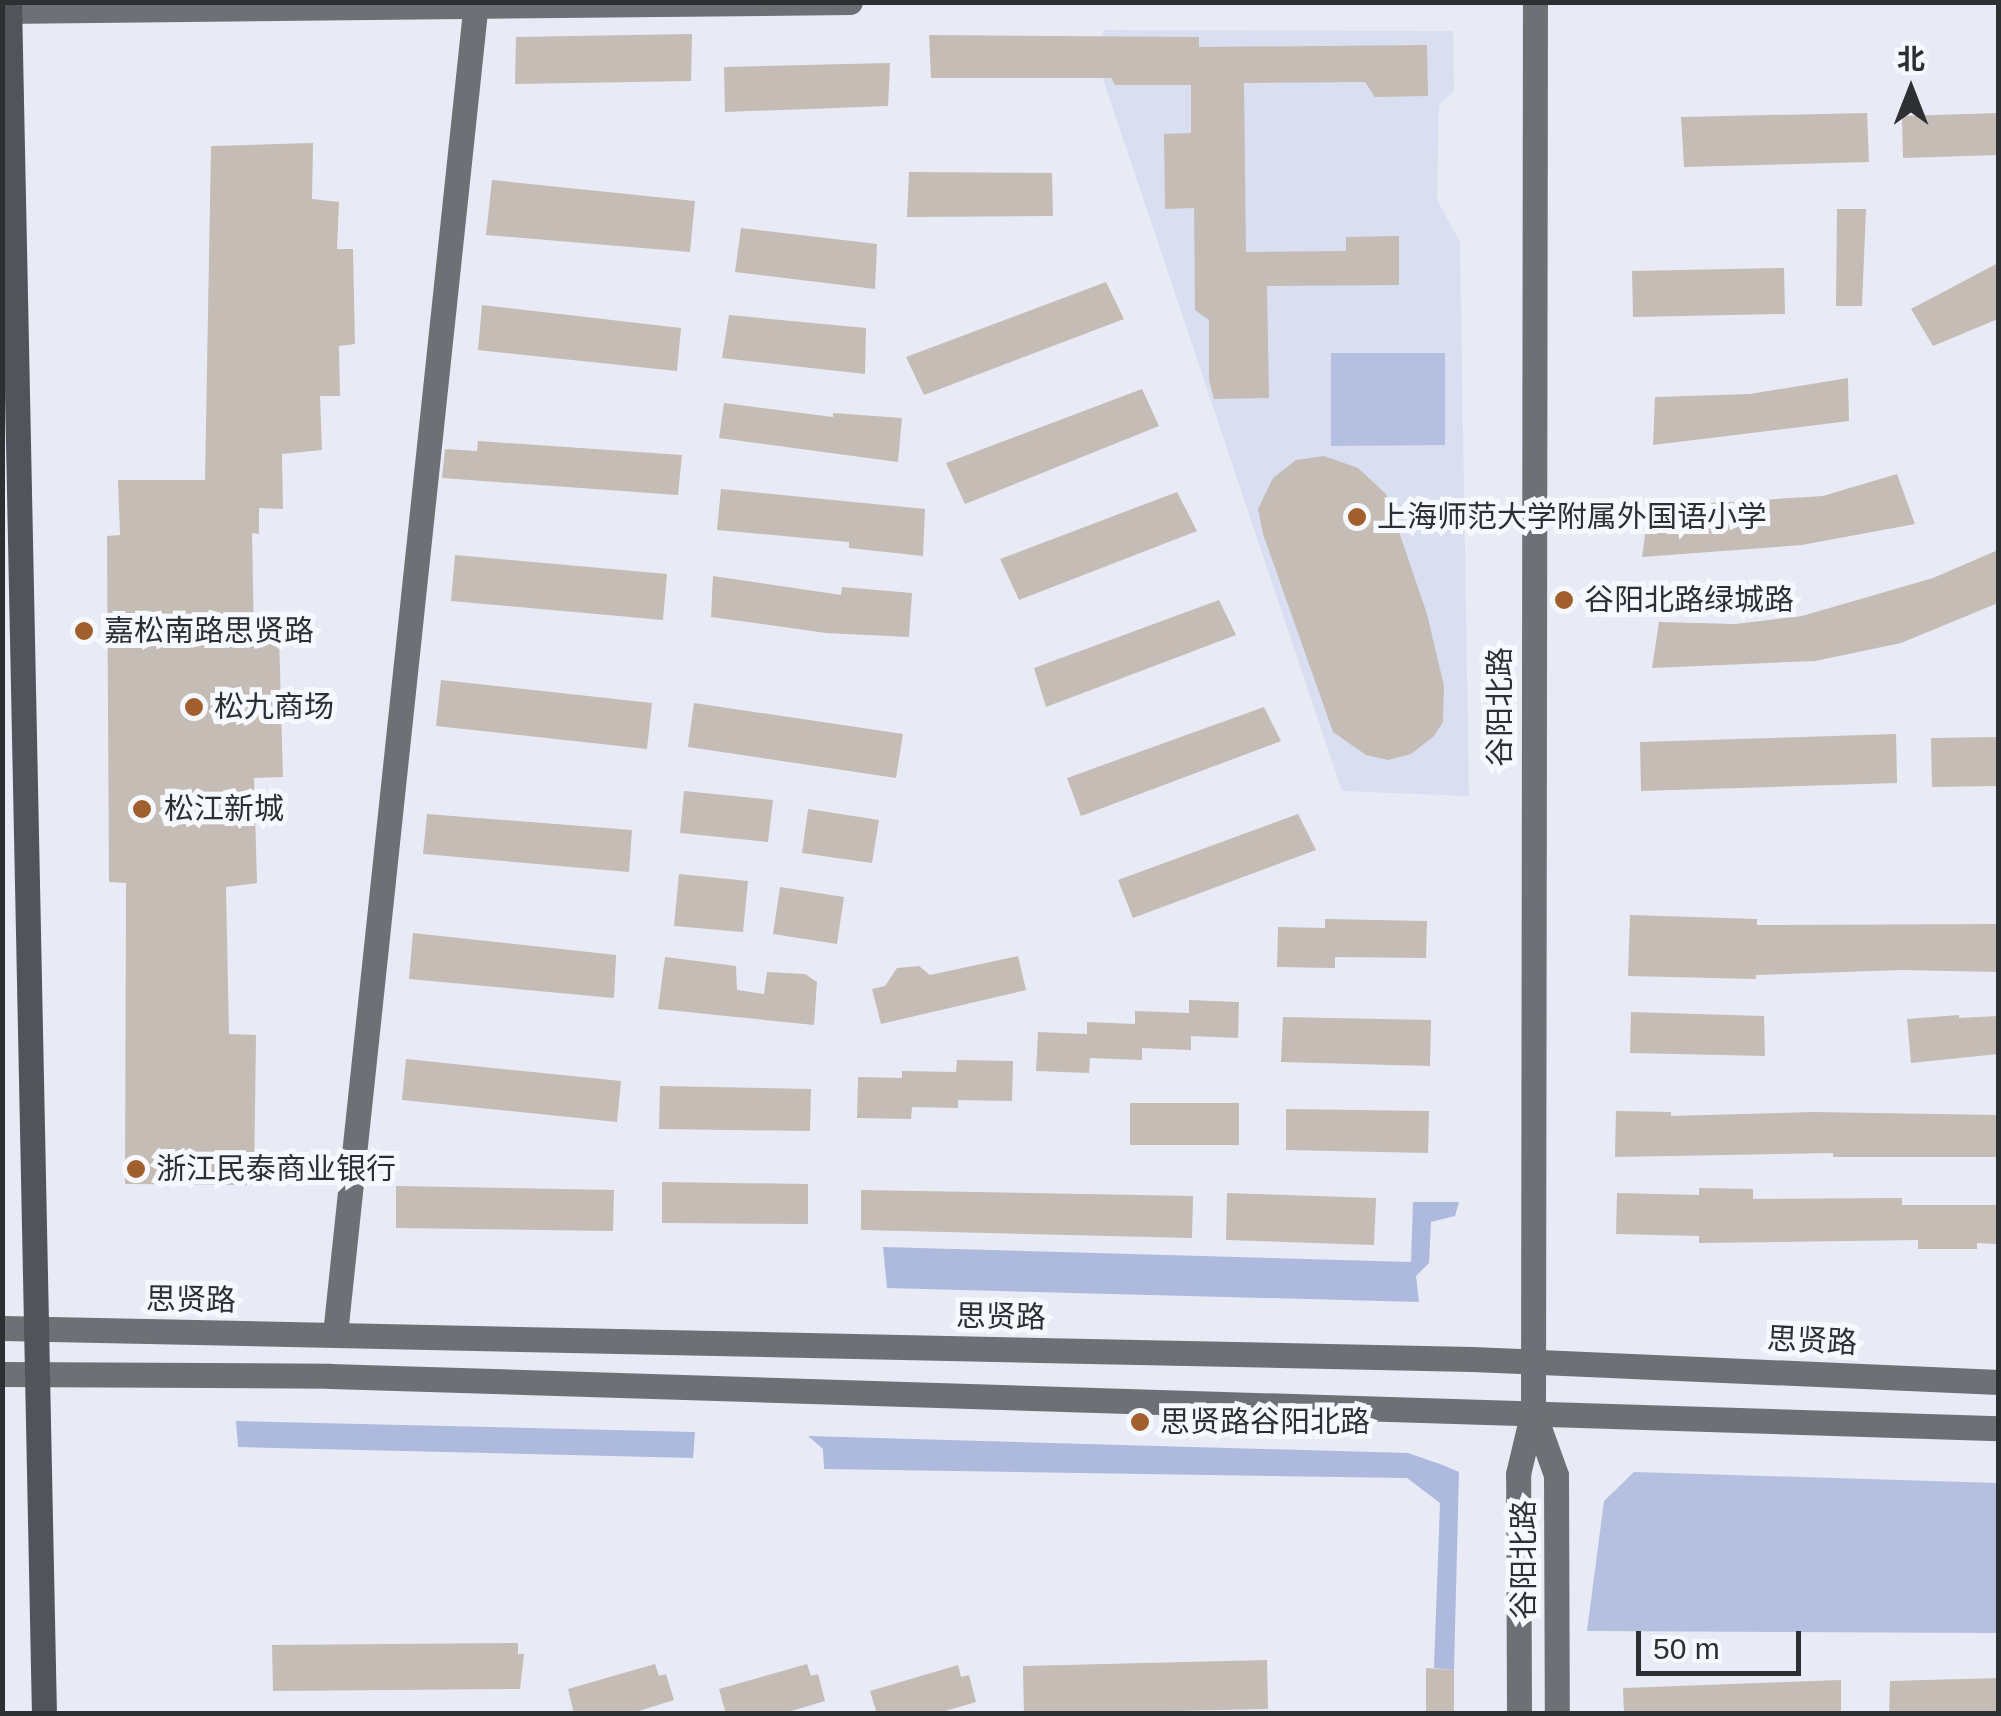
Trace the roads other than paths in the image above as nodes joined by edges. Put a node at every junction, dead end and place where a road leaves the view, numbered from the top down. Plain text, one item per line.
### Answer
1 (850, 2) edge
2 (1535, 2) edge
3 (476, 3) edge
4 (7, 9) edge
5 (2, 1328) edge
6 (35, 1330) junction
7 (335, 1334) junction
8 (1532, 1364) junction
9 (36, 1373) junction
10 (2, 1374) edge
11 (1998, 1382) edge
12 (1533, 1411) junction
13 (1998, 1428) edge
14 (44, 1714) edge
15 (1519, 1714) edge
16 (1557, 1714) edge

1 - 3 main road
2 - 8 main road, 谷阳北路
3 - 4 main road
3 - 7 main road
4 - 6 main road
5 - 6 main road, 思贤路
6 - 7 main road, 思贤路
6 - 9 main road
7 - 8 main road, 思贤路
8 - 11 main road, 思贤路
8 - 12 main road, 谷阳北路
9 - 10 main road
9 - 12 main road
9 - 14 main road
12 - 13 main road
12 - 15 main road, 谷阳北路
12 - 16 main road, 谷阳北路

